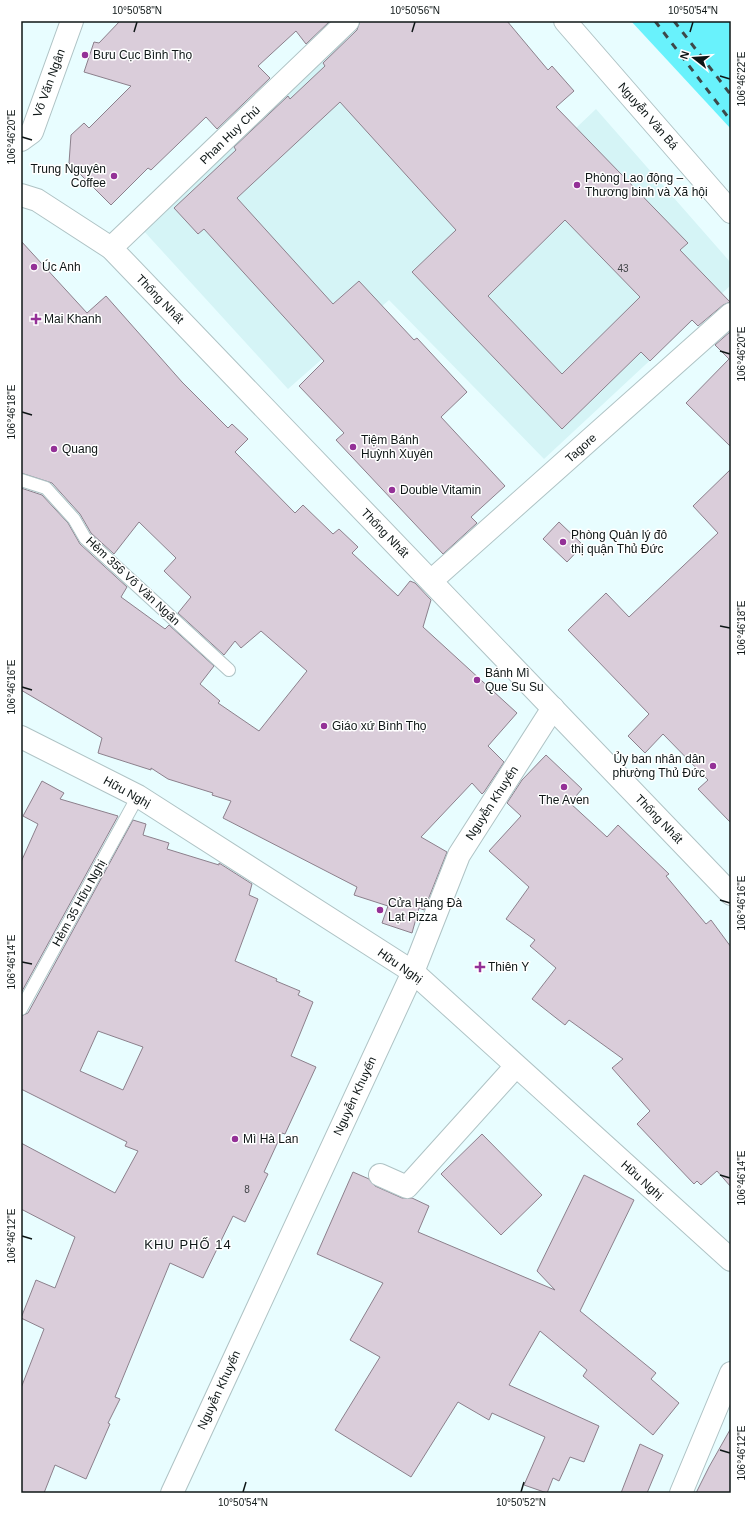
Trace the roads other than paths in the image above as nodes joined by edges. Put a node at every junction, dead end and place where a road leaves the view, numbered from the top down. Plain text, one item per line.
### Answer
1 (72, 21) edge
2 (348, 21) edge
3 (565, 21) edge
4 (21, 140) edge
5 (21, 195) edge
6 (731, 212) edge
7 (111, 248) junction
8 (731, 314) edge
9 (21, 480) edge
10 (430, 581) junction
11 (229, 670) dead end
12 (553, 708) junction
13 (21, 737) edge
14 (138, 796) junction
15 (731, 894) edge
16 (412, 972) junction
17 (21, 1009) edge
18 (516, 1066) junction
19 (380, 1175) dead end
20 (731, 1260) edge
21 (731, 1373) edge
22 (172, 1493) edge
23 (681, 1493) edge

1 - 4 street, Võ Văn Ngân
2 - 7 street, Phan Huy Chú
3 - 6 street, Nguyễn Văn Bá
5 - 7 street, Thống Nhất
7 - 10 street, Thống Nhất
8 - 10 street, Tagore
9 - 11 lane, Hẻm 356 Võ Văn Ngân
10 - 12 street, Thống Nhất
12 - 15 street, Thống Nhất
12 - 16 street, Nguyễn Khuyến
13 - 14 street, Hữu Nghị
14 - 16 street, Hữu Nghị
14 - 17 lane, Hẻm 35 Hữu Nghị
16 - 18 street, Hữu Nghị
16 - 22 street, Nguyễn Khuyến
18 - 19 street
18 - 20 street, Hữu Nghị
21 - 23 street

